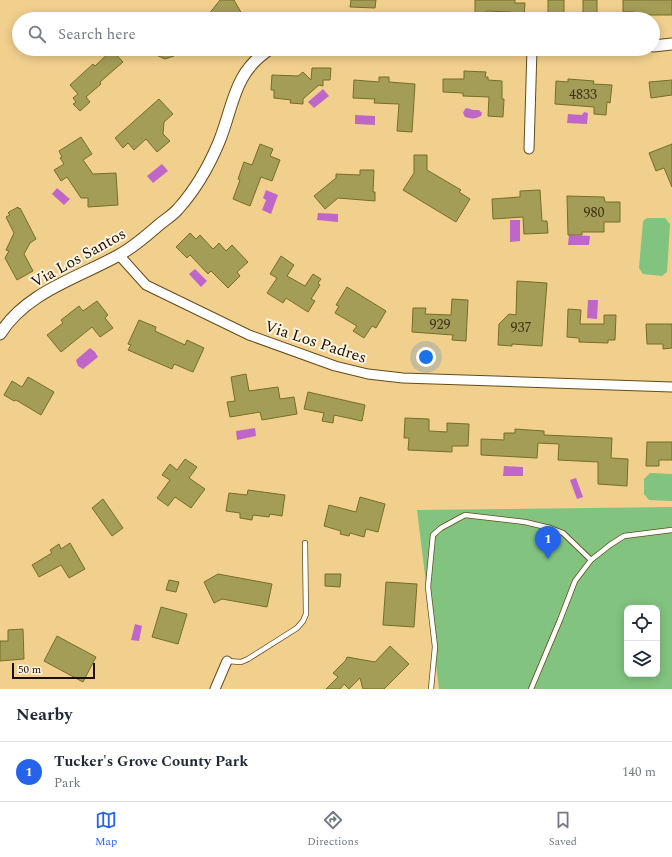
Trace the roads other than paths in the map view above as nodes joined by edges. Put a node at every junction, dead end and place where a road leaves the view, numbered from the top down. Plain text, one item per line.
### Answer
1 (672, 44) edge
2 (660, 45) edge
3 (259, 56) edge
4 (532, 56) edge
5 (529, 149) dead end
6 (119, 255) junction
7 (0, 334) edge
8 (672, 387) edge
9 (672, 530) edge
10 (305, 543) dead end
11 (591, 560) junction
12 (227, 661) joint
13 (215, 689) edge
14 (431, 689) edge
15 (531, 689) edge

1 - 2 street
3 - 6 street, Via Los Santos
4 - 5 street
6 - 7 street, Via Los Santos
6 - 8 street, Via Los Padres
9 - 11 lane
10 - 12 lane
11 - 14 lane
11 - 15 lane
12 - 13 street

